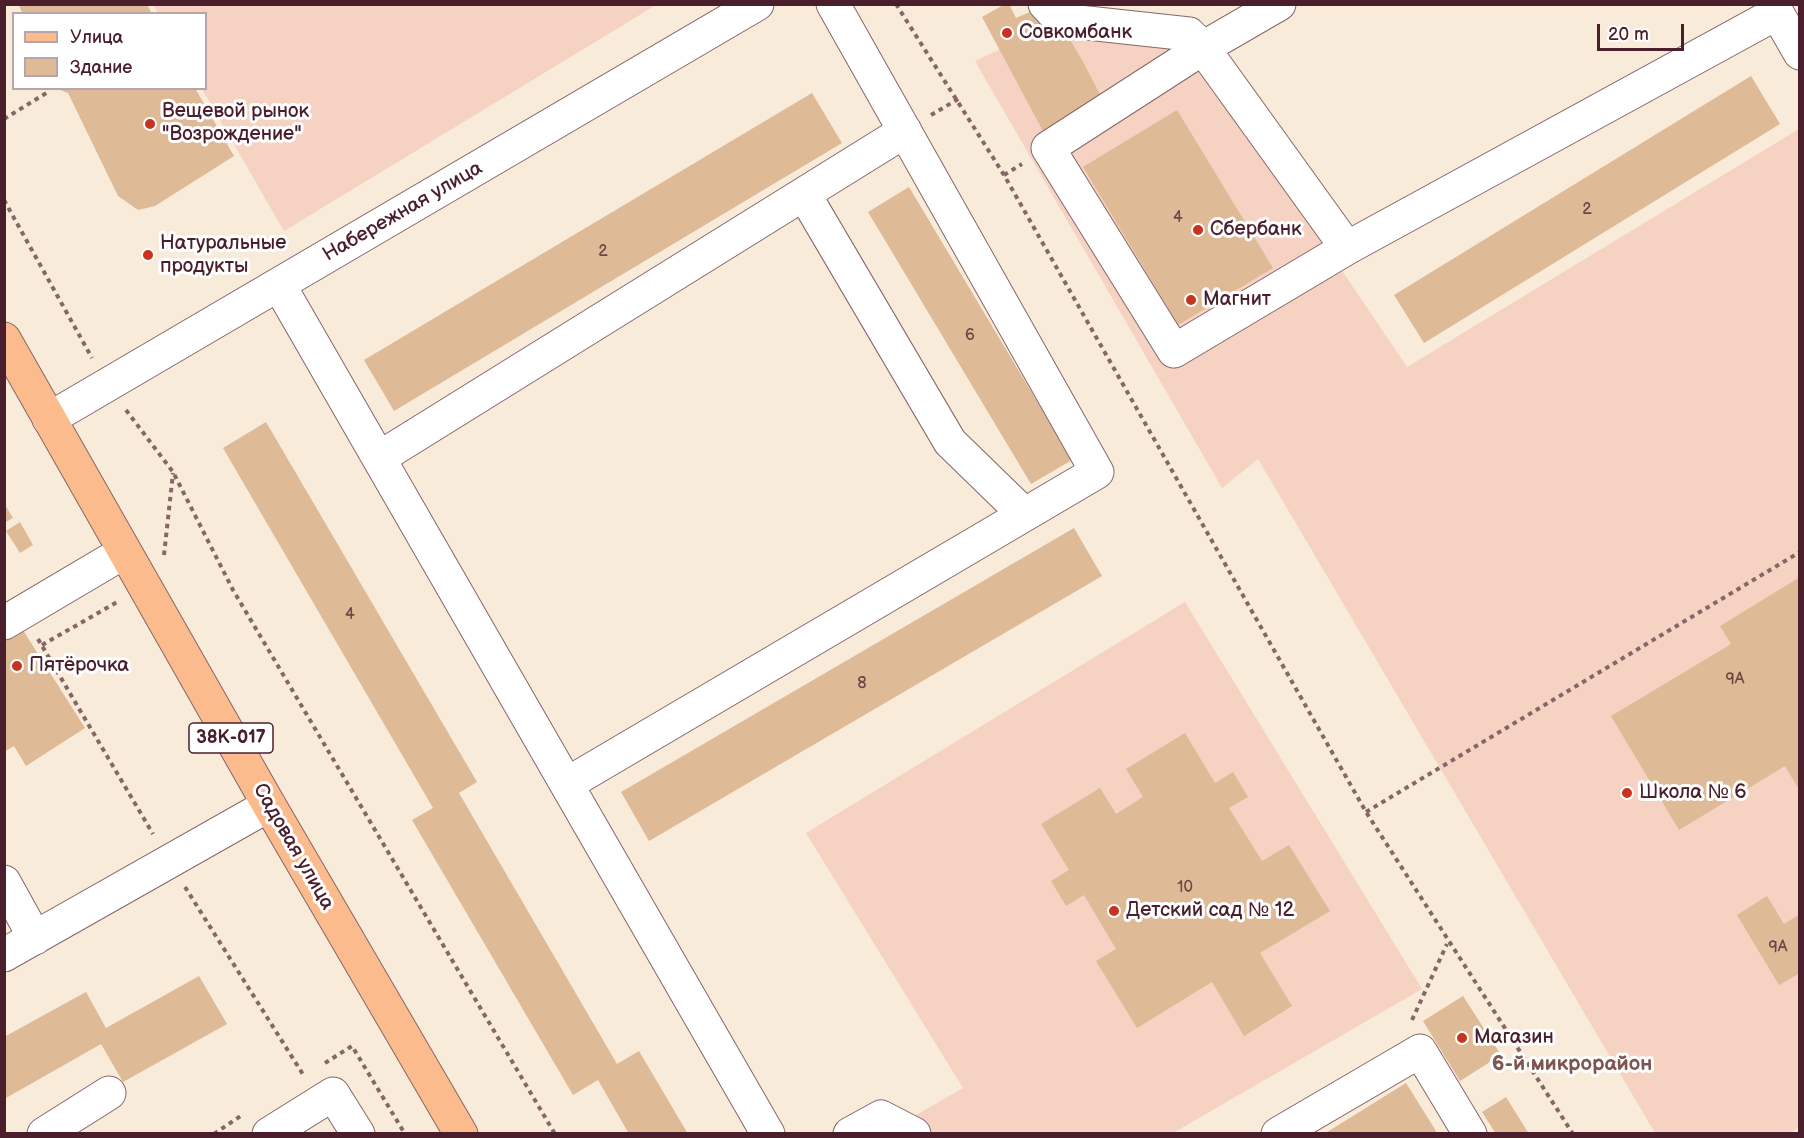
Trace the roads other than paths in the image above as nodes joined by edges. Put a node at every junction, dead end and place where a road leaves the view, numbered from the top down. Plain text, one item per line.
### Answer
1 (757, 4) edge
2 (833, 4) edge
3 (1045, 4) edge
4 (1279, 4) edge
5 (1775, 9) edge
6 (1203, 48) junction
7 (1800, 53) edge
8 (905, 131) junction
9 (804, 194) junction
10 (1347, 248) junction
11 (279, 285) junction
12 (4, 339) edge
13 (49, 419) junction
14 (379, 458) junction
15 (1024, 514) junction
16 (124, 552) junction
17 (13, 617) edge
18 (567, 784) junction
19 (269, 806) junction
20 (4, 882) edge
21 (35, 938) junction
22 (4, 955) edge
23 (109, 1093) dead end
24 (44, 1134) edge
25 (269, 1134) edge
26 (358, 1134) edge
27 (461, 1134) edge
28 (768, 1134) edge
29 (850, 1134) edge
30 (914, 1134) edge
31 (1278, 1134) edge
32 (1470, 1134) edge

1 - 11 street, Набережная улица
2 - 8 street
3 - 6 street
4 - 6 street
5 - 7 street
5 - 10 street
6 - 10 street
6 - 10 street
8 - 9 street
8 - 15 street
9 - 14 street
9 - 15 street
11 - 13 street, Набережная улица
11 - 14 street
12 - 13 main road, Садовая улица / 38К-017
13 - 16 main road, Садовая улица / 38К-017
14 - 18 street
15 - 18 street
16 - 17 street
16 - 19 main road, Садовая улица / 38К-017
18 - 28 street
19 - 21 street
19 - 27 main road, Садовая улица / 38К-017
20 - 21 street
21 - 22 street
23 - 24 street
25 - 26 street
29 - 30 street
31 - 32 street

